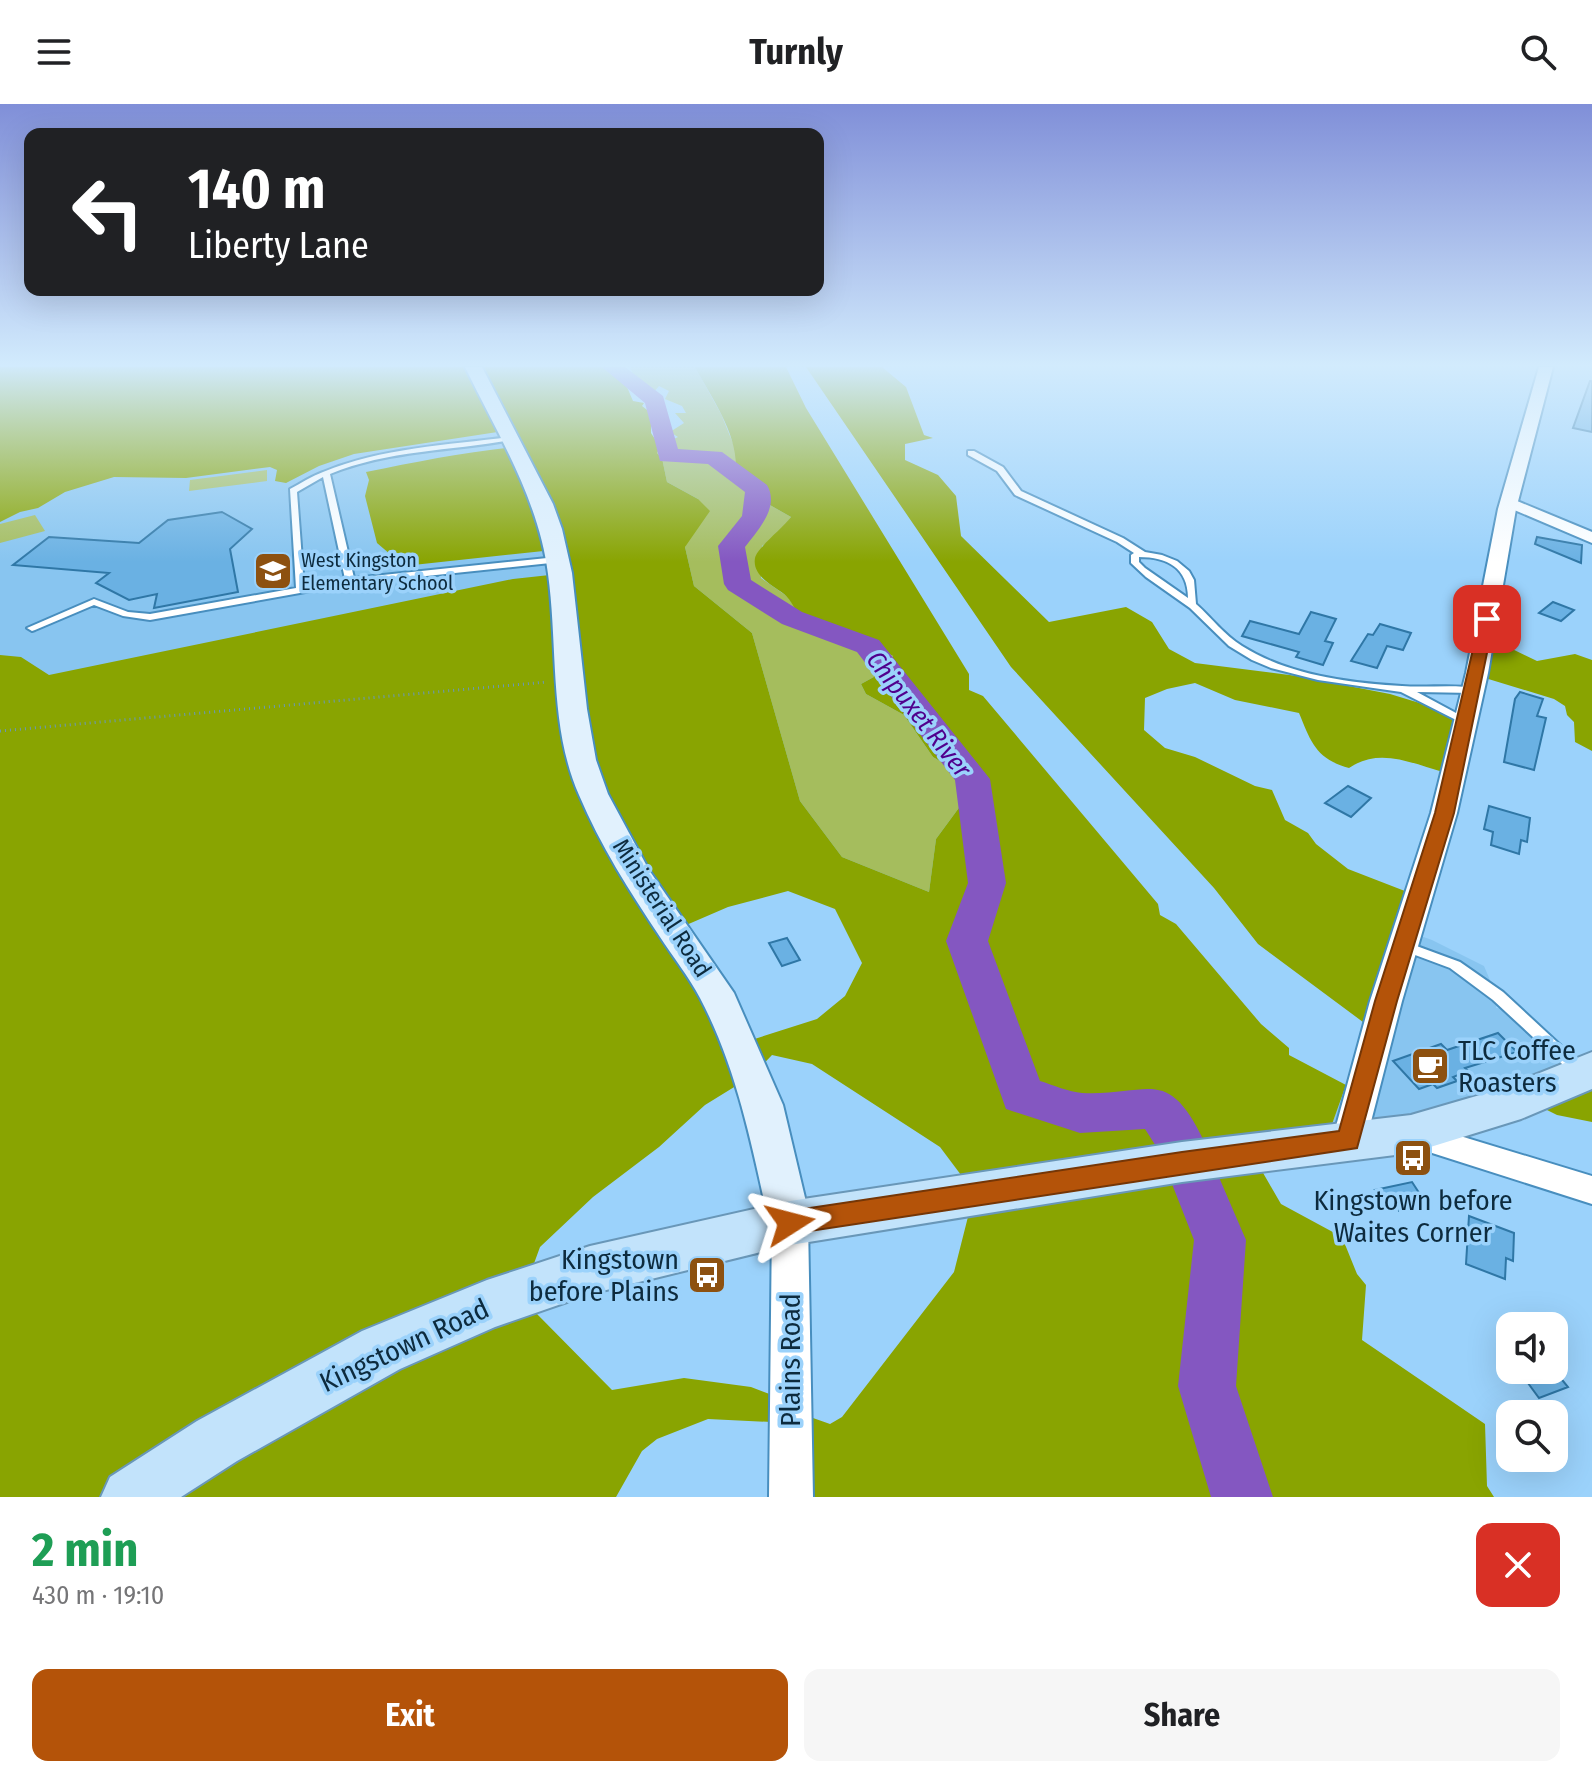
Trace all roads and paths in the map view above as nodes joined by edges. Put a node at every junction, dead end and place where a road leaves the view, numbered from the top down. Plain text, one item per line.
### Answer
1 (506, 432) edge
2 (1529, 432) edge
3 (510, 439) junction
4 (971, 453) dead end
5 (326, 472) junction
6 (1510, 503) junction
7 (1592, 538) edge
8 (1142, 554) junction
9 (557, 560) junction
10 (350, 581) junction
11 (300, 590) junction
12 (1192, 605) junction
13 (32, 628) dead end
14 (570, 680) junction
15 (1403, 689) junction
16 (1473, 690) junction
17 (1464, 720) junction
18 (0, 731) edge
19 (1403, 946) junction
20 (1587, 1072) edge
21 (1411, 1134) junction
22 (1349, 1141) junction
23 (1592, 1190) edge
24 (790, 1223) junction
25 (130, 1497) edge
26 (791, 1497) edge

1 - 3 main road, Ministerial Road
2 - 6 street
3 - 5 lane
3 - 9 main road, Ministerial Road
4 - 8 lane
5 - 10 lane
5 - 11 lane
6 - 7 street
6 - 16 street
8 - 12 lane
8 - 12 lane
9 - 10 lane
9 - 14 main road, Ministerial Road
10 - 11 lane
11 - 13 lane
12 - 15 lane
14 - 18 path
14 - 24 main road, Ministerial Road
15 - 16 lane
15 - 17 lane
16 - 17 street
17 - 19 street
19 - 20 lane
19 - 22 street
20 - 21 main road, Kingstown Road
21 - 22 main road, Kingstown Road
21 - 23 street
22 - 24 main road, Kingstown Road
24 - 25 main road, Kingstown Road
24 - 26 street, Plains Road

